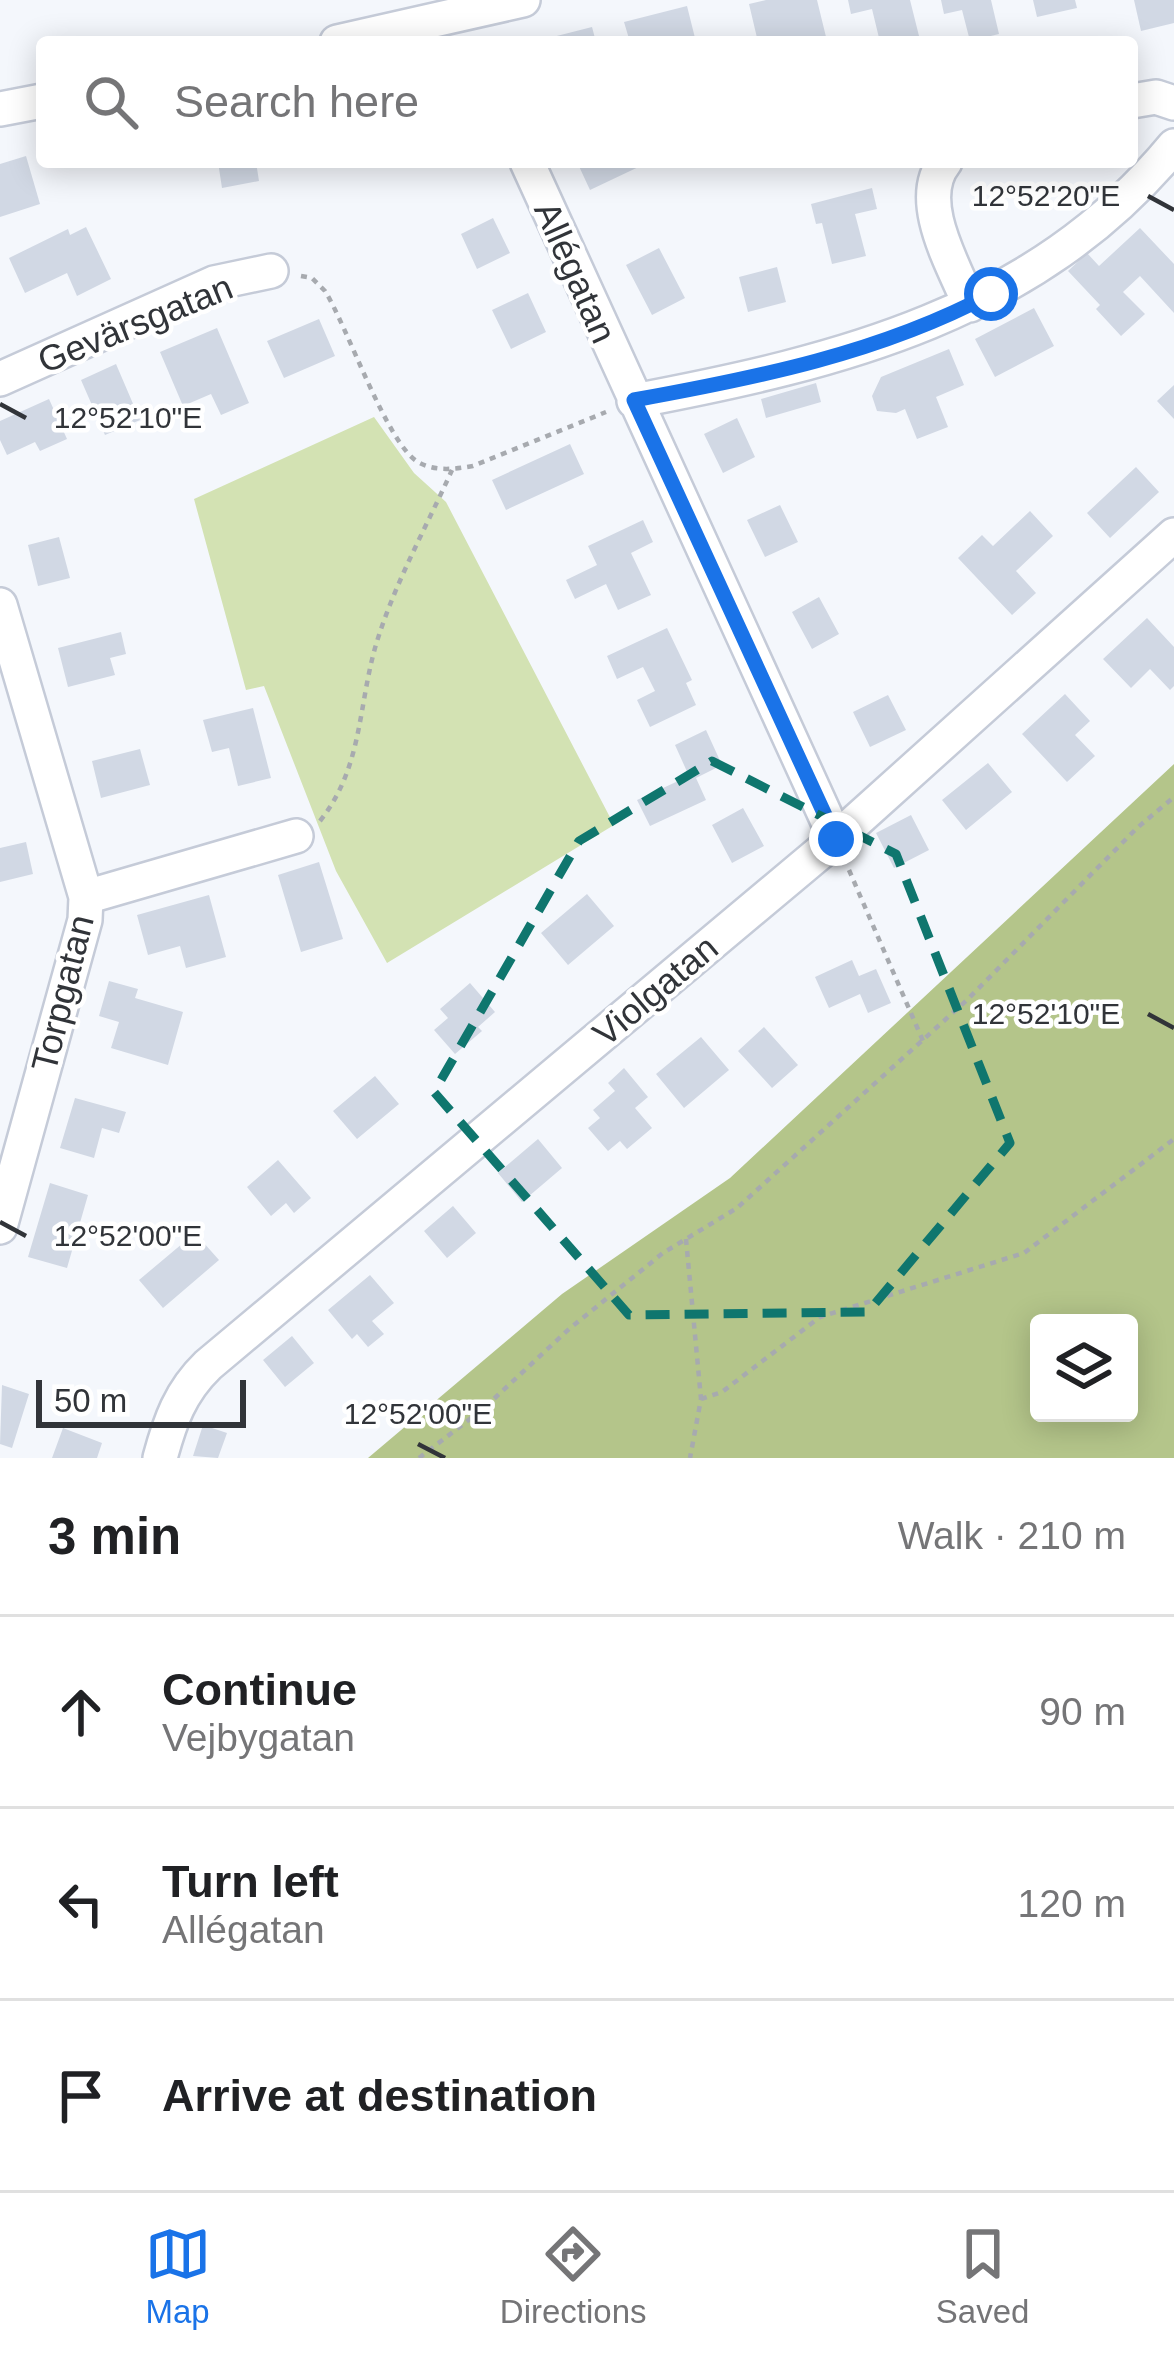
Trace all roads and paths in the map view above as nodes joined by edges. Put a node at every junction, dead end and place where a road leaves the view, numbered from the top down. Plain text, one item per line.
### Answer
1 (523, 0) edge
2 (364, 36) edge
3 (1138, 100) edge
4 (36, 102) edge
5 (1174, 103) edge
6 (0, 109) edge
7 (1174, 146) edge
8 (530, 168) edge
9 (941, 168) edge
10 (271, 271) joint
11 (970, 305) junction
12 (0, 379) edge
13 (634, 400) junction
14 (452, 470) junction
15 (1174, 535) edge
16 (0, 605) edge
17 (1174, 797) edge
18 (296, 836) joint
19 (836, 839) junction
20 (86, 897) junction
21 (923, 1041) junction
22 (1174, 1139) edge
23 (0, 1227) edge
24 (686, 1239) junction
25 (701, 1399) junction
26 (160, 1458) edge
27 (418, 1458) edge
28 (690, 1458) edge

1 - 2 street
3 - 5 street
4 - 6 street
7 - 11 street
8 - 13 street, Allégatan
9 - 11 street
10 - 12 street, Gevärsgatan
10 - 14 path
11 - 13 street
13 - 14 path
13 - 19 street, Allégatan
14 - 18 path
15 - 19 street, Violgatan
16 - 20 street, Torpgatan
17 - 21 path
18 - 20 street, Torpgatan
19 - 21 path
19 - 26 street, Violgatan
20 - 23 street, Torpgatan
21 - 24 path
22 - 25 path
24 - 25 path
24 - 27 path
25 - 28 path

